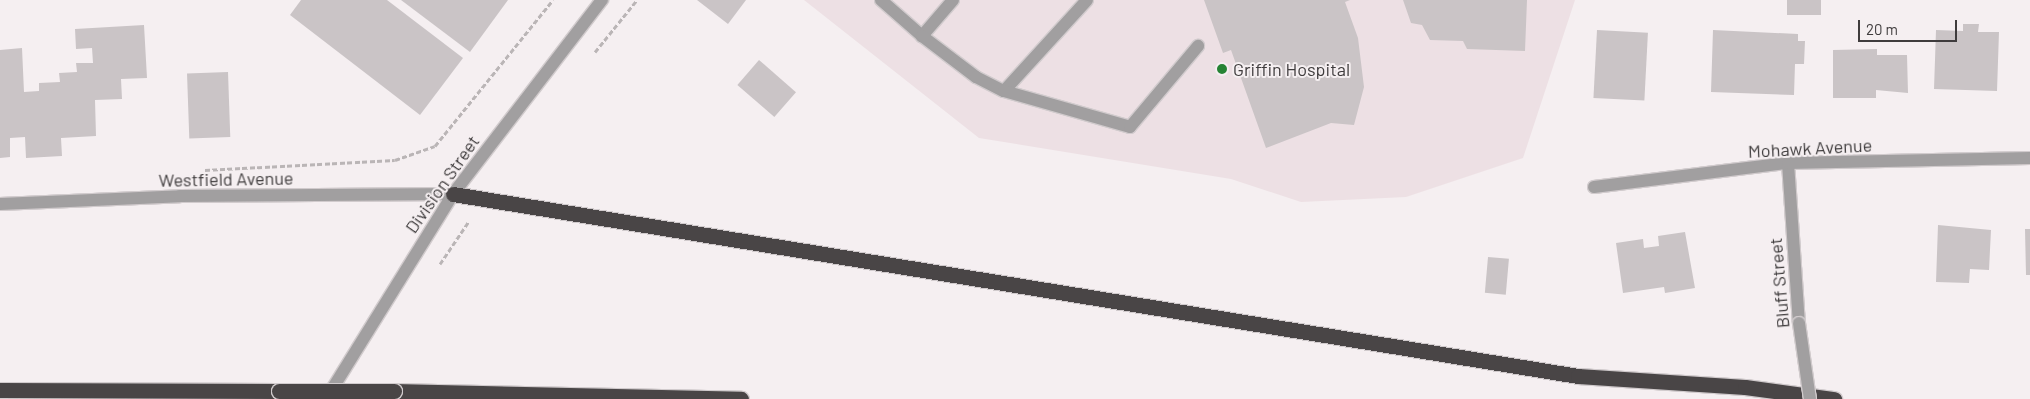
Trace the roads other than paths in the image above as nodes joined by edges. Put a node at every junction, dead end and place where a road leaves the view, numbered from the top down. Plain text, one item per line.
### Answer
1 (602, 0) edge
2 (882, 0) edge
3 (953, 0) edge
4 (1087, 0) edge
5 (922, 36) junction
6 (1198, 46) dead end
7 (1004, 91) junction
8 (2030, 158) edge
9 (1788, 163) junction
10 (1594, 188) dead end
11 (453, 194) junction
12 (0, 204) edge
13 (0, 390) edge
14 (326, 399) edge
15 (741, 399) edge
16 (1810, 399) edge
17 (1834, 399) edge

1 - 11 street, Division Street
2 - 5 street
3 - 5 street
4 - 7 street
5 - 7 street
6 - 7 street
8 - 9 street, Mohawk Avenue
9 - 10 street, Mohawk Avenue
9 - 16 street, Bluff Street, bridge
11 - 12 street, Westfield Avenue
11 - 14 street, Division Street
11 - 17 highway
13 - 15 highway, bridge

